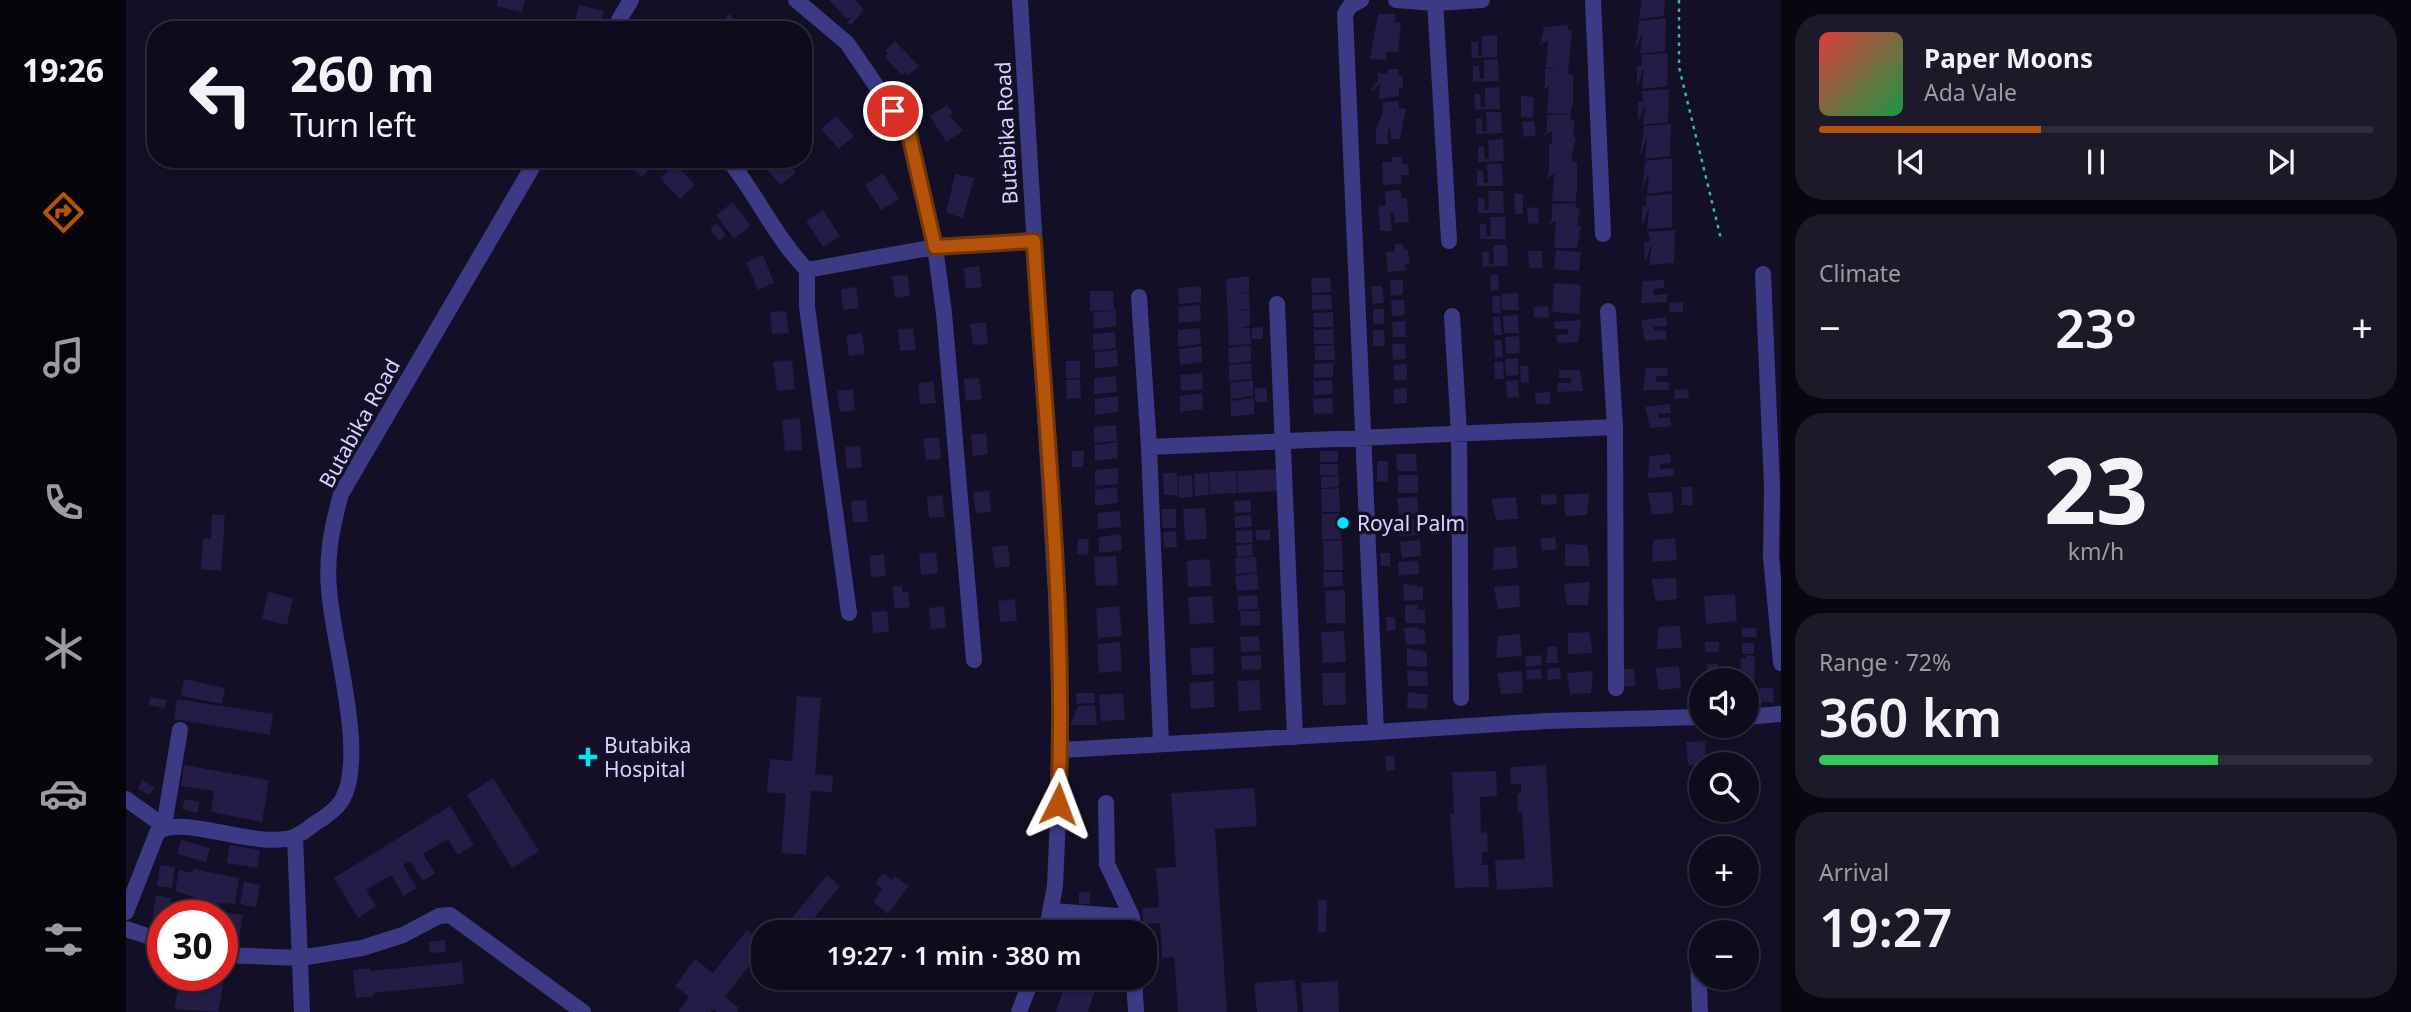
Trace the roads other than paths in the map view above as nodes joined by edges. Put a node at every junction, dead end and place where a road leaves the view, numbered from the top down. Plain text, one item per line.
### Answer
1 (631, 0) edge
2 (796, 0) edge
3 (1020, 0) edge
4 (1361, 0) edge
5 (1395, 0) edge
6 (1482, 0) edge
7 (1593, 0) edge
8 (1435, 2) edge
9 (618, 21) edge
10 (532, 168) edge
11 (735, 168) edge
12 (1603, 234) dead end
13 (1034, 241) junction
14 (1449, 241) dead end
15 (935, 247) junction
16 (807, 270) junction
17 (1763, 274) dead end
18 (1139, 297) dead end
19 (1277, 304) dead end
20 (1608, 311) dead end
21 (1452, 316) dead end
22 (1615, 427) junction
23 (1459, 433) junction
24 (1365, 437) junction
25 (1282, 441) junction
26 (1149, 447) junction
27 (1776, 487) edge
28 (849, 613) dead end
29 (974, 660) dead end
30 (1781, 663) edge
31 (1616, 688) dead end
32 (1461, 698) dead end
33 (1781, 714) edge
34 (1759, 716) edge
35 (1689, 717) edge
36 (180, 730) dead end
37 (1376, 732) junction
38 (1295, 737) junction
39 (1161, 744) junction
40 (1061, 750) junction
41 (126, 799) edge
42 (1105, 803) dead end
43 (164, 826) junction
44 (295, 837) junction
45 (1053, 911) junction
46 (126, 912) edge
47 (1050, 920) edge
48 (1104, 920) edge
49 (1130, 920) edge
50 (126, 929) edge
51 (147, 936) edge
52 (238, 956) edge
53 (300, 958) junction
54 (1027, 990) edge
55 (1135, 990) edge
56 (1699, 990) edge
57 (302, 1012) edge
58 (583, 1012) edge
59 (1019, 1012) edge
60 (1136, 1012) edge
61 (1700, 1012) edge

1 - 9 street
2 - 15 street
3 - 13 street, Butabika Road
4 - 24 street
5 - 8 street
6 - 8 street
7 - 12 street
8 - 14 street
10 - 44 street, Butabika Road
11 - 16 street
13 - 15 street
13 - 40 street, Butabika Road
15 - 16 street
15 - 29 street
16 - 28 street
17 - 27 street
18 - 26 street
19 - 25 street
20 - 22 street
21 - 23 street
22 - 23 street
22 - 31 street
23 - 24 street
23 - 32 street
24 - 25 street
24 - 37 street
25 - 26 street
25 - 38 street
26 - 39 street
27 - 30 street
33 - 34 street
35 - 37 street
36 - 43 street
37 - 38 street
38 - 39 street
39 - 40 street
40 - 45 street, Butabika Road
41 - 43 street
42 - 49 street
43 - 44 street
43 - 46 street
44 - 53 street
45 - 47 street, Butabika Road
45 - 48 street
50 - 51 street
52 - 53 street
53 - 57 street
53 - 58 street
54 - 59 street
55 - 60 street
56 - 61 street

